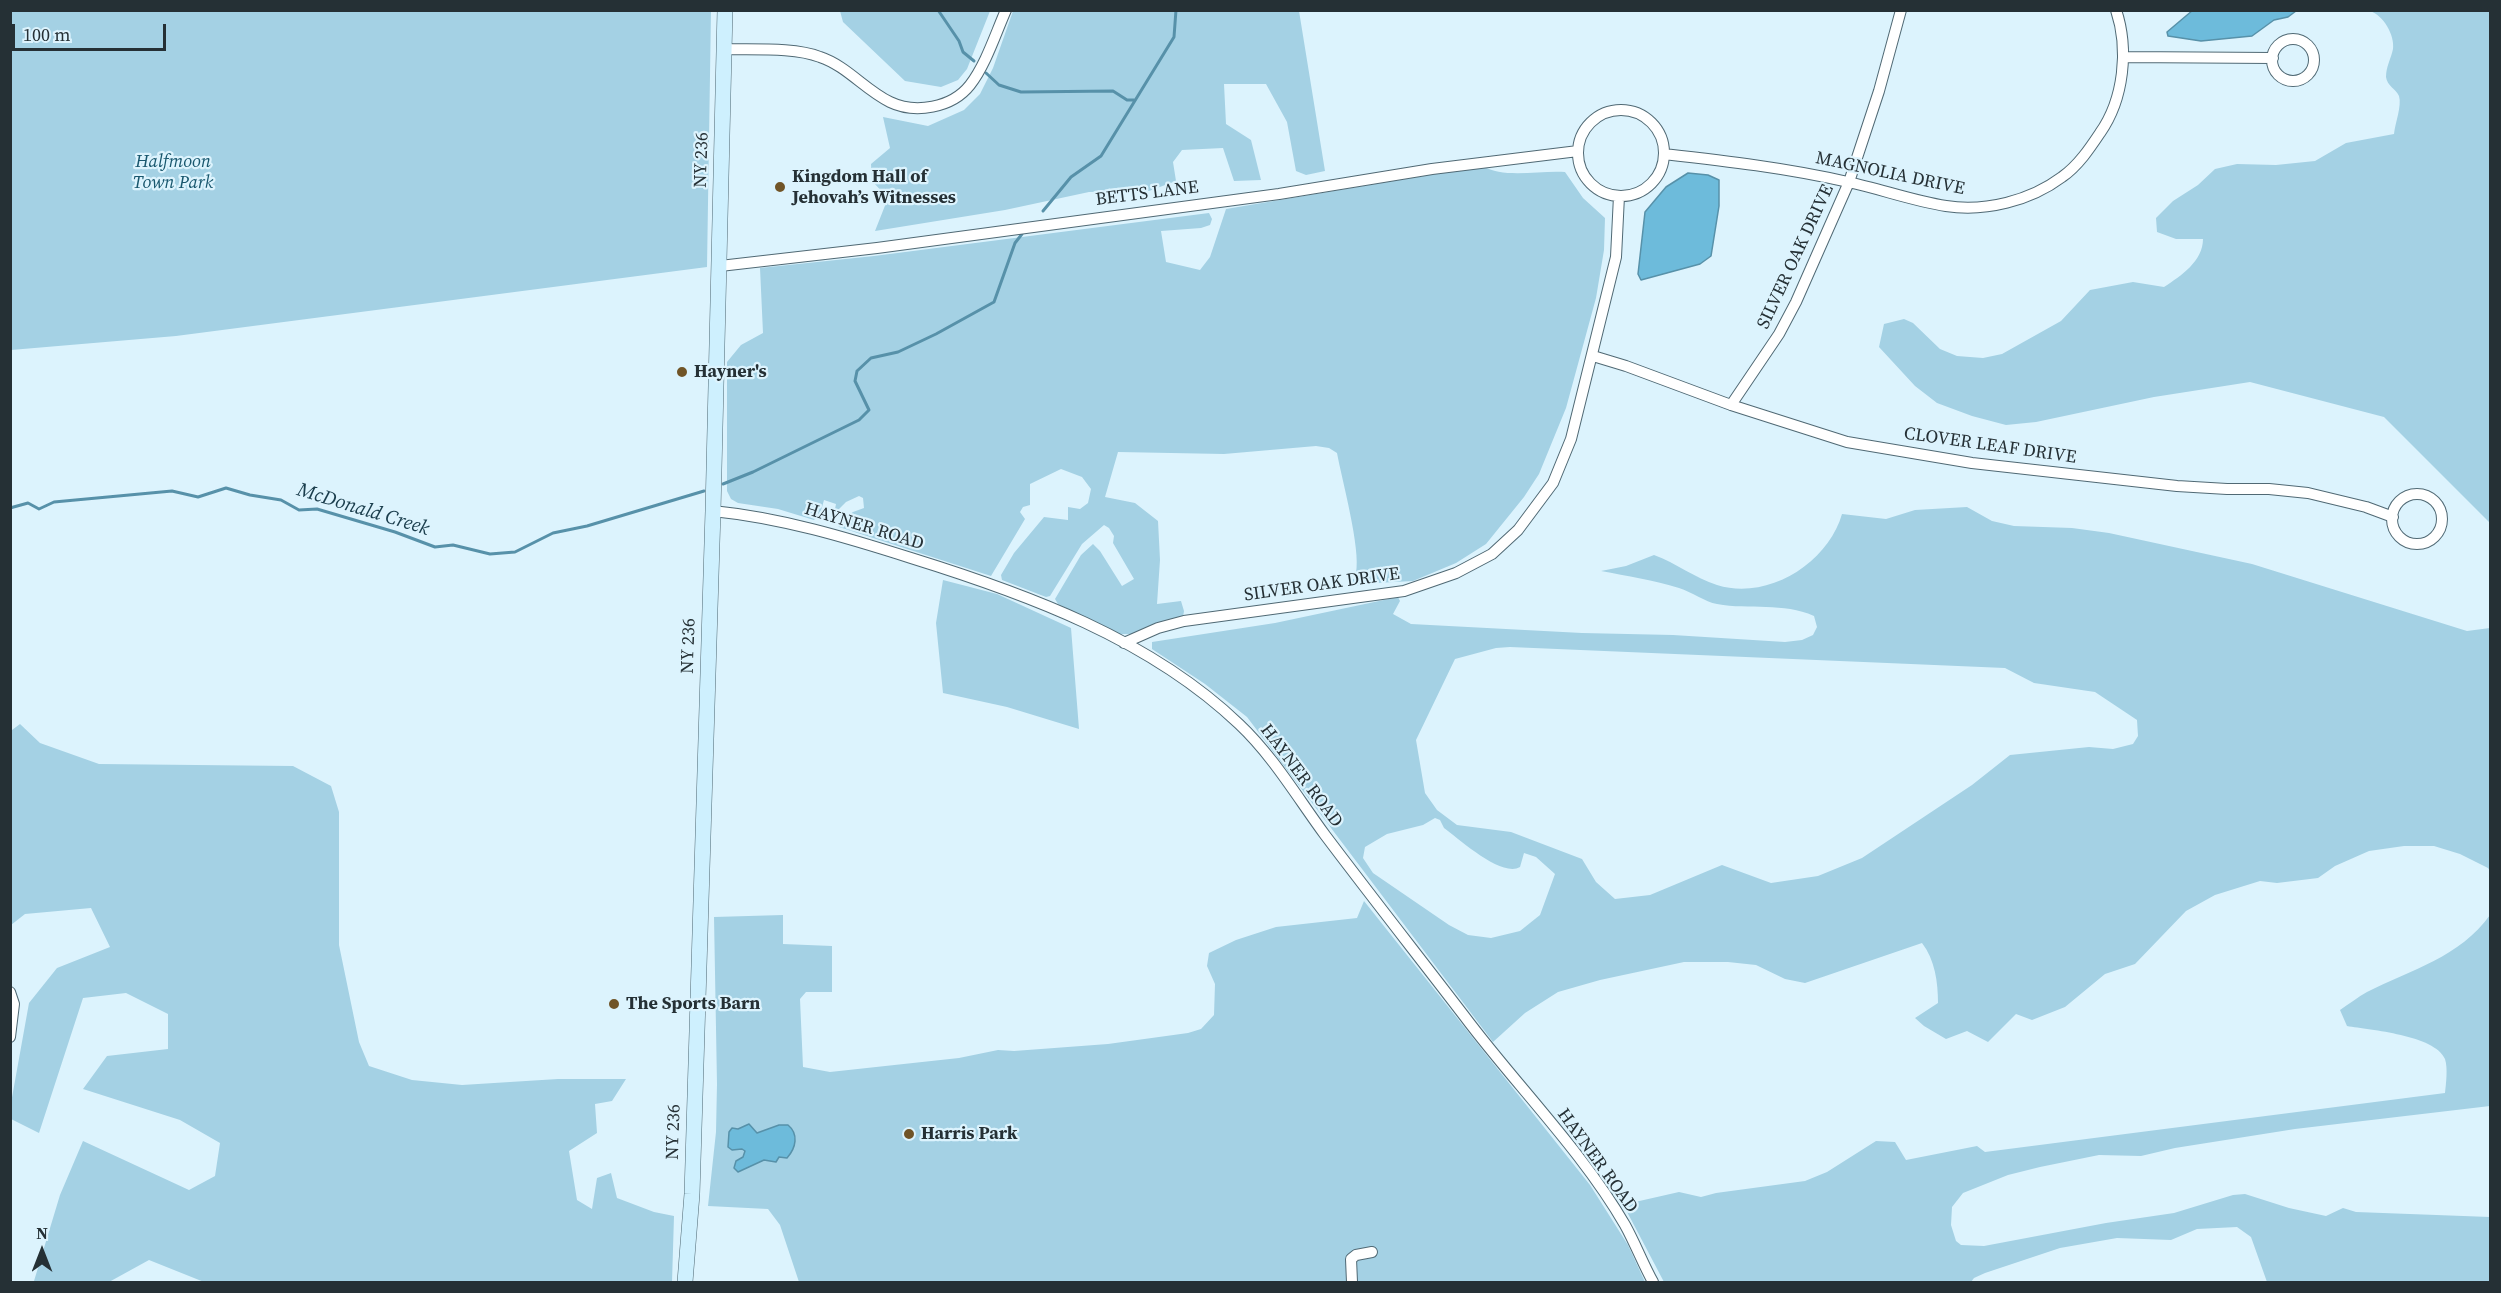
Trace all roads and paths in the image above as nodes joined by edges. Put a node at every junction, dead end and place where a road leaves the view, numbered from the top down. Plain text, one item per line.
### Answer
1 (725, 10) edge
2 (1006, 10) edge
3 (1901, 10) edge
4 (2116, 10) edge
5 (724, 49) junction
6 (2123, 57) junction
7 (2273, 58) dead end
8 (1578, 151) junction
9 (1664, 154) junction
10 (1849, 182) junction
11 (1619, 196) junction
12 (720, 266) junction
13 (1593, 356) junction
14 (1731, 405) junction
15 (713, 511) junction
16 (2393, 517) junction
17 (1124, 643) junction
18 (10, 992) edge
19 (10, 1037) edge
20 (1372, 1252) dead end
21 (685, 1282) edge
22 (1352, 1282) edge
23 (1653, 1282) edge

1 - 5 main road, NY 236 / NY 236
2 - 5 street
3 - 10 street, SILVER OAK DRIVE
4 - 6 street, MAGNOLIA DRIVE
5 - 12 main road, NY 236 / NY 236
6 - 7 street
6 - 10 street, MAGNOLIA DRIVE
8 - 9 street
8 - 11 street
8 - 12 street, BETTS LANE
9 - 10 street, MAGNOLIA DRIVE
9 - 11 street
10 - 14 street, SILVER OAK DRIVE
11 - 13 street, SILVER OAK DRIVE
12 - 15 main road, NY 236 / NY 236
13 - 14 street, CLOVER LEAF DRIVE
13 - 17 street, SILVER OAK DRIVE
14 - 16 street, CLOVER LEAF DRIVE
15 - 17 street, HAYNER ROAD
15 - 21 main road, NY 236 / NY 236
16 - 16 street
17 - 23 street, HAYNER ROAD
18 - 19 street
20 - 22 street

